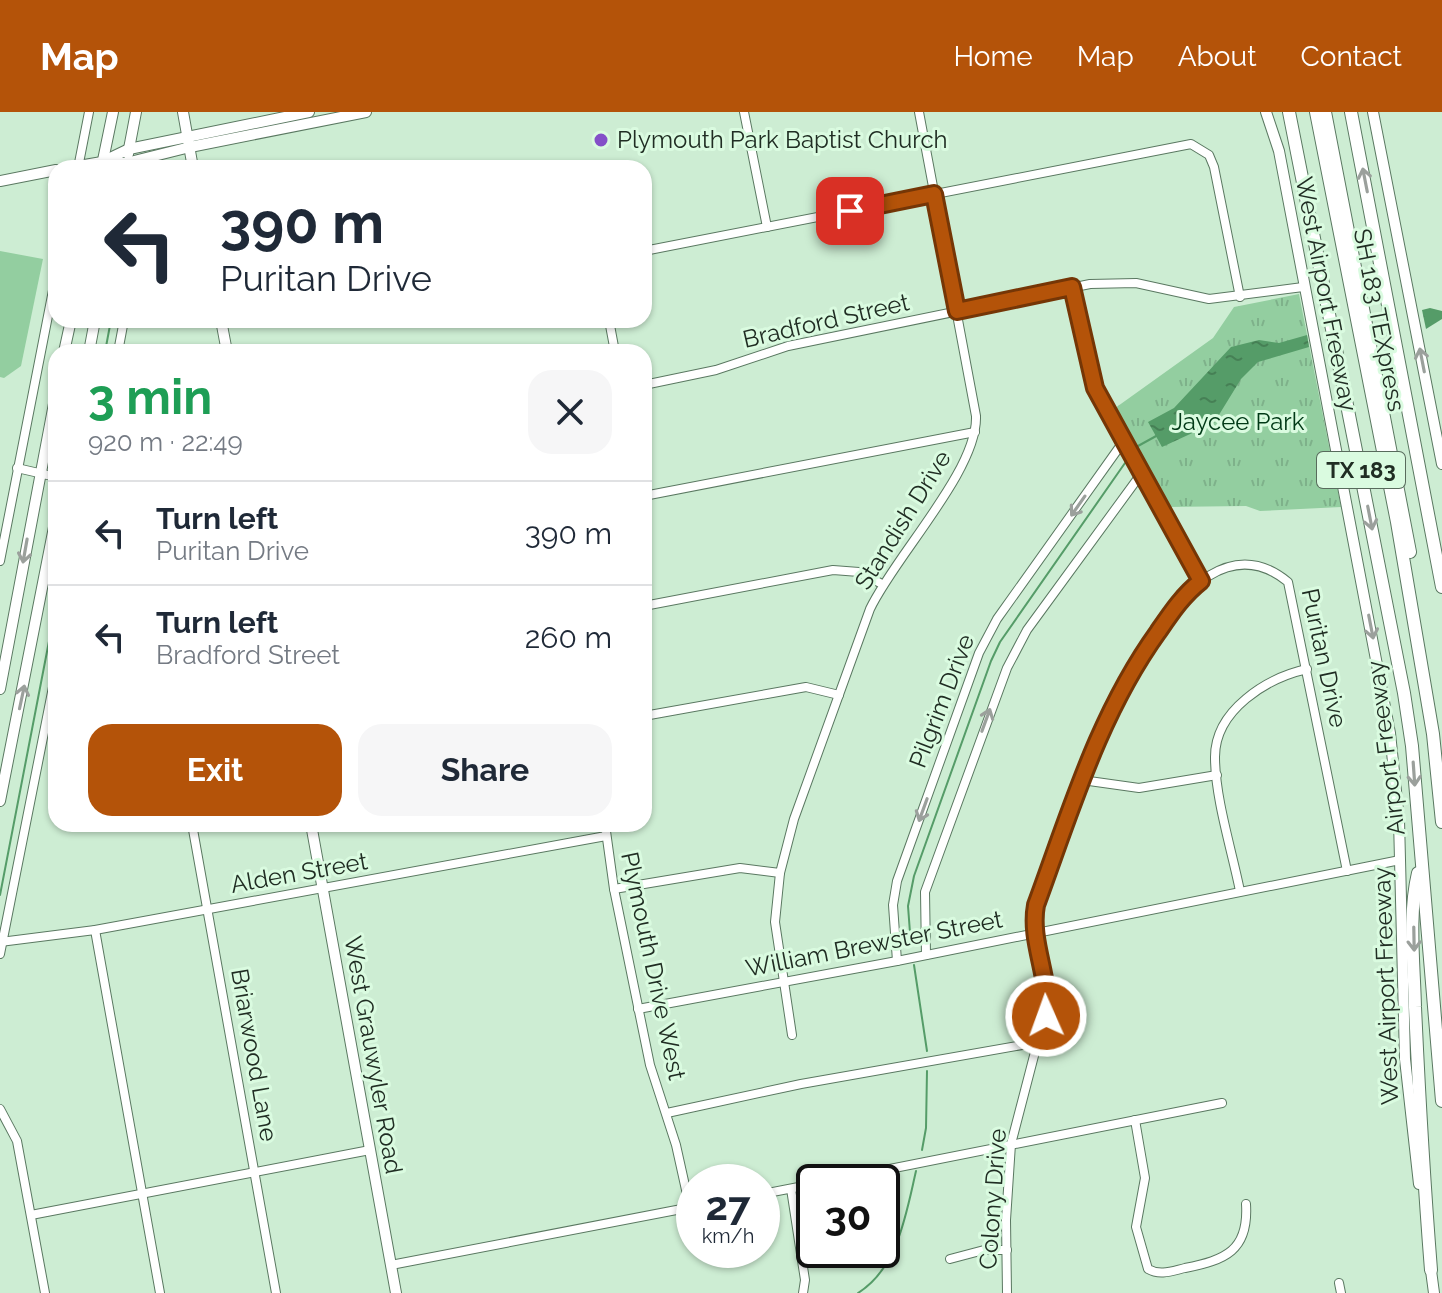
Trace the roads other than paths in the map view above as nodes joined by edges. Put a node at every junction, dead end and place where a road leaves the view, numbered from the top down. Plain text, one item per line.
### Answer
1 (89, 112) edge
2 (113, 112) edge
3 (136, 112) edge
4 (183, 112) edge
5 (309, 112) edge
6 (366, 112) edge
7 (744, 112) edge
8 (919, 112) edge
9 (1266, 112) edge
10 (1289, 112) edge
11 (1316, 112) edge
12 (1325, 112) edge
13 (1351, 112) edge
14 (1373, 112) edge
15 (189, 142) junction
16 (129, 149) junction
17 (76, 160) edge
18 (103, 160) edge
19 (110, 160) edge
20 (127, 160) edge
21 (158, 160) edge
22 (192, 160) edge
23 (48, 172) edge
24 (0, 181) edge
25 (934, 194) junction
26 (767, 227) junction
27 (652, 249) edge
28 (1072, 287) junction
29 (1303, 287) junction
30 (1240, 297) junction
31 (957, 311) junction
32 (48, 315) edge
33 (652, 383) edge
34 (975, 432) junction
35 (48, 434) edge
36 (1123, 442) junction
37 (1442, 464) edge
38 (17, 468) junction
39 (40, 474) junction
40 (1141, 474) junction
41 (48, 476) edge
42 (652, 494) edge
43 (3, 529) edge
44 (48, 558) edge
45 (0, 561) edge
46 (1201, 581) junction
47 (882, 584) junction
48 (1442, 587) edge
49 (652, 604) edge
50 (4, 649) edge
51 (1307, 669) junction
52 (0, 689) edge
53 (839, 695) junction
54 (48, 712) edge
55 (652, 715) edge
56 (1442, 753) edge
57 (1217, 775) junction
58 (1082, 780) junction
59 (0, 801) edge
60 (1442, 822) edge
61 (193, 832) edge
62 (312, 832) edge
63 (606, 832) edge
64 (606, 836) junction
65 (1400, 860) junction
66 (1420, 862) junction
67 (1347, 871) junction
68 (780, 873) junction
69 (323, 889) junction
70 (614, 889) junction
71 (1240, 891) junction
72 (208, 910) junction
73 (95, 930) junction
74 (1035, 933) junction
75 (2, 943) edge
76 (0, 954) edge
77 (926, 955) junction
78 (897, 961) junction
79 (782, 983) junction
80 (638, 1009) junction
81 (1434, 1014) junction
82 (792, 1035) dead end
83 (1442, 1040) edge
84 (1039, 1042) junction
85 (1442, 1101) edge
86 (1222, 1103) dead end
87 (0, 1109) edge
88 (667, 1113) junction
89 (1135, 1120) junction
90 (1011, 1144) junction
91 (370, 1150) junction
92 (681, 1164) edge
93 (900, 1167) edge
94 (255, 1173) junction
95 (796, 1188) edge
96 (791, 1189) junction
97 (780, 1191) edge
98 (142, 1194) junction
99 (1246, 1204) dead end
100 (676, 1210) edge
101 (31, 1215) junction
102 (1007, 1250) junction
103 (950, 1259) dead end
104 (391, 1265) junction
105 (1431, 1270) junction
106 (1339, 1283) dead end
107 (45, 1293) edge
108 (160, 1293) edge
109 (276, 1293) edge
110 (396, 1293) edge
111 (803, 1293) edge
112 (1007, 1293) edge
113 (1341, 1293) edge
114 (1434, 1293) edge

1 - 17 street
2 - 18 main road
3 - 16 main road
4 - 15 main road
5 - 15 main road
6 - 15 main road
7 - 26 street
8 - 25 street, Standish Drive
9 - 29 main road, West Airport Freeway
10 -> 66 highway, Airport Freeway / TX 183
11 - 60 highway, SH 183 TEXpress
12 - 56 highway, SH 183 TEXpress
48 -> 13 highway, TX 183
37 -> 14 main road
15 - 16 main road
15 - 21 main road
15 - 22 main road
16 - 19 main road
16 - 20 main road
23 - 24 main road
25 - 26 street
25 - 30 street
25 - 31 street, Standish Drive
26 - 27 street
28 - 30 street, Bradford Street
28 - 31 street, Bradford Street
28 - 36 street
29 - 30 street, Bradford Street
29 -> 65 main road, West Airport Freeway
31 - 33 street, Bradford Street
31 - 34 street, Standish Drive
32 - 38 street
34 - 42 street
34 - 47 street, Standish Drive
35 - 39 main road
36 - 40 street
36 -> 78 street, Pilgrim Drive
38 - 39 street
38 - 43 street
39 - 41 street
39 -> 50 main road
40 - 46 street
77 -> 40 street, Pilgrim Drive
43 - 45 street
59 -> 44 main road
46 - 51 street, Puritan Drive
46 - 58 street, Colony Drive
47 - 49 street
47 - 53 street, Standish Drive
50 - 52 main road
51 - 57 street
51 - 67 street, Puritan Drive
53 - 55 street
53 - 68 street, Standish Drive
54 - 75 street
57 - 58 street
57 - 71 street
58 - 74 street, Colony Drive
61 - 72 street, Briarwood Lane
62 - 69 main road, West Grauwyler Road
63 - 64 street, Plymouth Drive West
64 - 69 street, Alden Street
64 - 70 street, Plymouth Drive West
65 - 67 street, William Brewster Street
65 - 105 main road, West Airport Freeway
66 - 81 highway, Airport Freeway / TX 183
66 -> 105 highway
67 - 71 street, William Brewster Street
68 - 70 street
68 - 79 street, Standish Drive
69 - 72 street, Alden Street
69 - 91 main road, West Grauwyler Road
70 - 80 street, Plymouth Drive West
71 - 74 street, William Brewster Street
72 - 73 street, Alden Street
72 - 94 street, Briarwood Lane
73 - 75 street, Alden Street
73 - 98 street
74 - 77 street, William Brewster Street
74 - 84 street, Colony Drive
75 - 76 street
77 - 78 street, William Brewster Street
78 - 79 street, William Brewster Street
79 - 80 street, William Brewster Street
79 - 82 street, Standish Drive
80 - 88 street, Plymouth Drive West
81 - 83 highway
81 - 85 highway, Airport Freeway / TX 183
84 - 88 street
84 - 90 street, Colony Drive
86 - 89 street
87 - 101 street
88 - 92 street, Plymouth Drive West
89 - 90 street
89 - 99 street
90 - 93 street
90 - 102 street, Colony Drive
91 - 94 street
91 - 104 main road, West Grauwyler Road
94 - 98 street
94 - 109 street, Briarwood Lane
95 - 96 street
96 - 97 street
96 - 111 street
98 - 101 street
98 - 108 street
100 - 104 street
101 - 107 street
102 - 103 street
102 - 112 street, Colony Drive
104 - 110 main road, West Grauwyler Road
105 - 114 main road, West Airport Freeway
106 - 113 street

